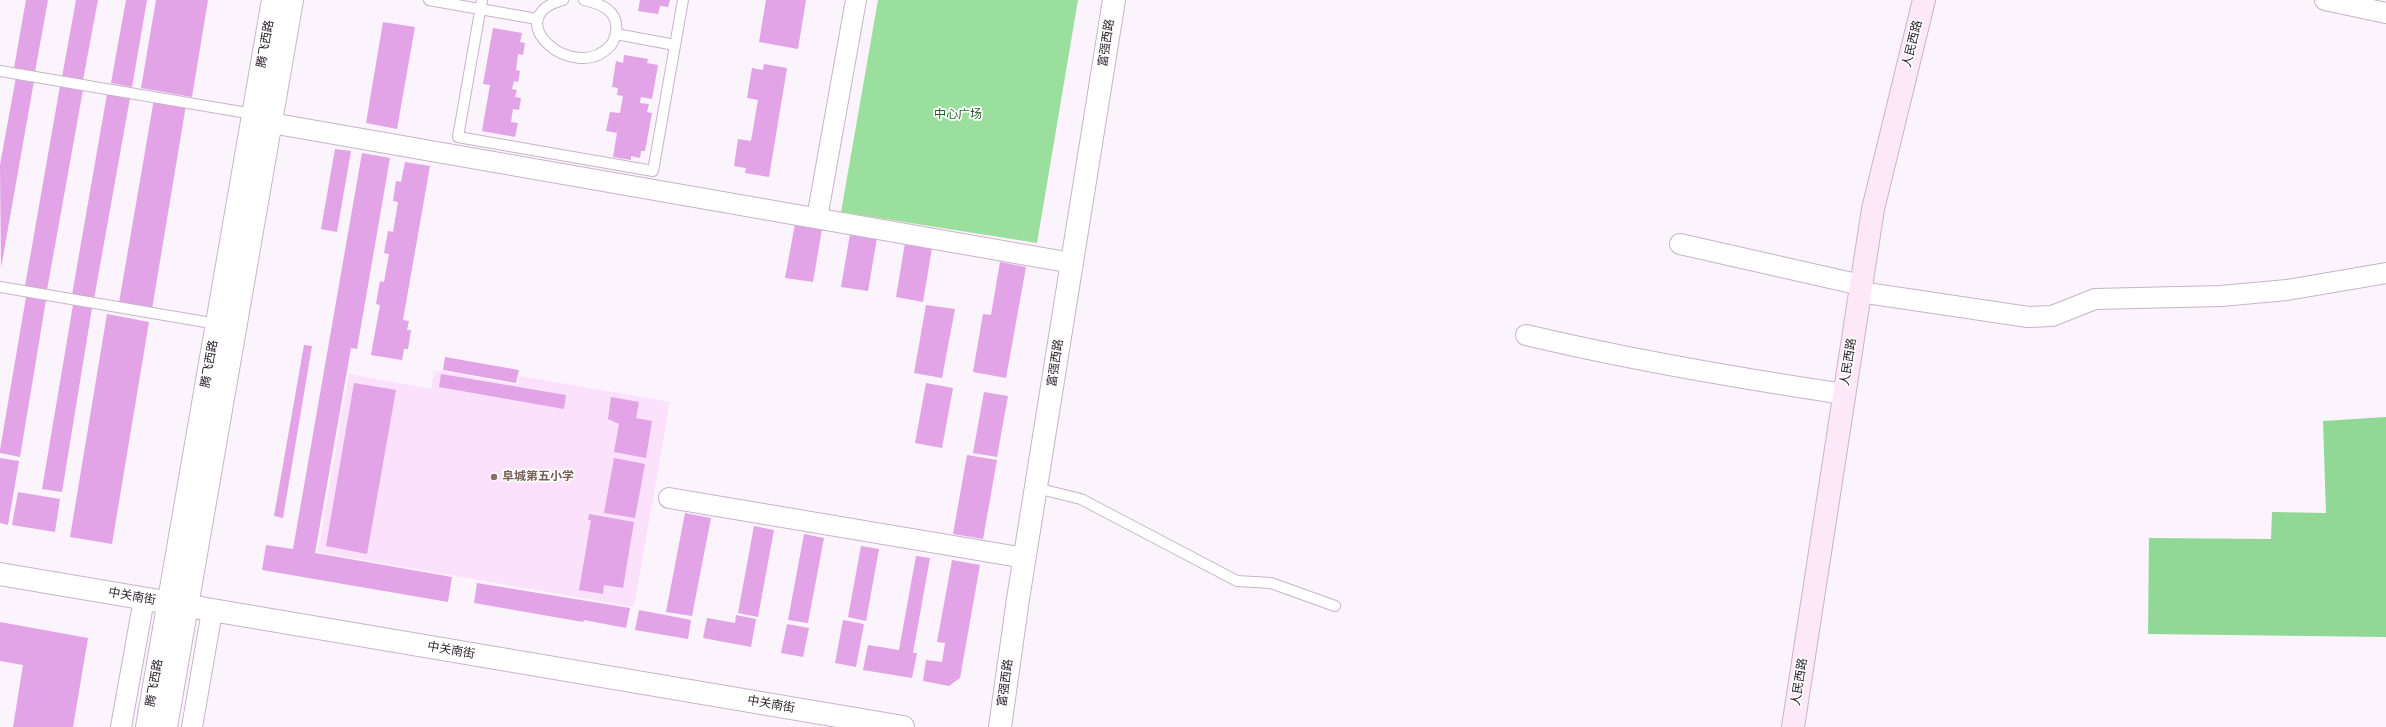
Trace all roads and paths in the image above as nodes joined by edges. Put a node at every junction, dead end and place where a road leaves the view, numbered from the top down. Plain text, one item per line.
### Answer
1 (273, 0) edge
2 (292, 0) edge
3 (429, 0) edge
4 (563, 0) edge
5 (584, 0) edge
6 (682, 0) edge
7 (856, 0) edge
8 (1114, 0) edge
9 (1924, 0) edge
10 (2325, 0) edge
11 (481, 4) edge
12 (2386, 13) edge
13 (537, 19) junction
14 (616, 34) junction
15 (675, 44) junction
16 (0, 71) edge
17 (262, 119) junction
18 (817, 218) junction
19 (1680, 244) dead end
20 (1072, 263) junction
21 (2386, 273) edge
22 (0, 288) edge
23 (1861, 288) junction
24 (217, 324) junction
25 (1526, 335) dead end
26 (1844, 394) junction
27 (1036, 488) junction
28 (668, 498) dead end
29 (1025, 558) junction
30 (0, 574) edge
31 (144, 599) junction
32 (178, 605) junction
33 (1334, 606) dead end
34 (212, 611) junction
35 (122, 727) edge
36 (147, 727) edge
37 (166, 727) edge
38 (192, 727) edge
39 (903, 727) edge
40 (1000, 727) edge
41 (1794, 727) edge

1 - 17 street, 腾飞西路
2 - 17 street, 腾飞西路
3 - 11 lane
4 - 13 lane
5 - 14 lane
6 - 15 lane
7 - 18 street
8 - 20 street, 富强西路
9 - 23 main road, 人民西路
10 - 12 street
11 - 13 lane
11 - 15 lane
13 - 14 lane
14 - 15 lane
16 - 17 lane
17 - 18 street
17 - 24 street, 腾飞西路
17 - 32 street, 腾飞西路
18 - 20 street
19 - 23 street
20 - 27 street, 富强西路
21 - 23 street
22 - 24 lane
23 - 26 main road, 人民西路
24 - 32 street, 腾飞西路
25 - 26 street
26 - 41 main road, 人民西路
27 - 29 street, 富强西路
27 - 33 lane
28 - 29 street
29 - 40 street, 富强西路
30 - 31 street, 中关南街
31 - 32 street, 中关南街
31 - 35 street
32 - 34 street, 中关南街
32 - 36 street, 腾飞西路
32 - 37 street, 腾飞西路
34 - 38 street
34 - 39 street, 中关南街

